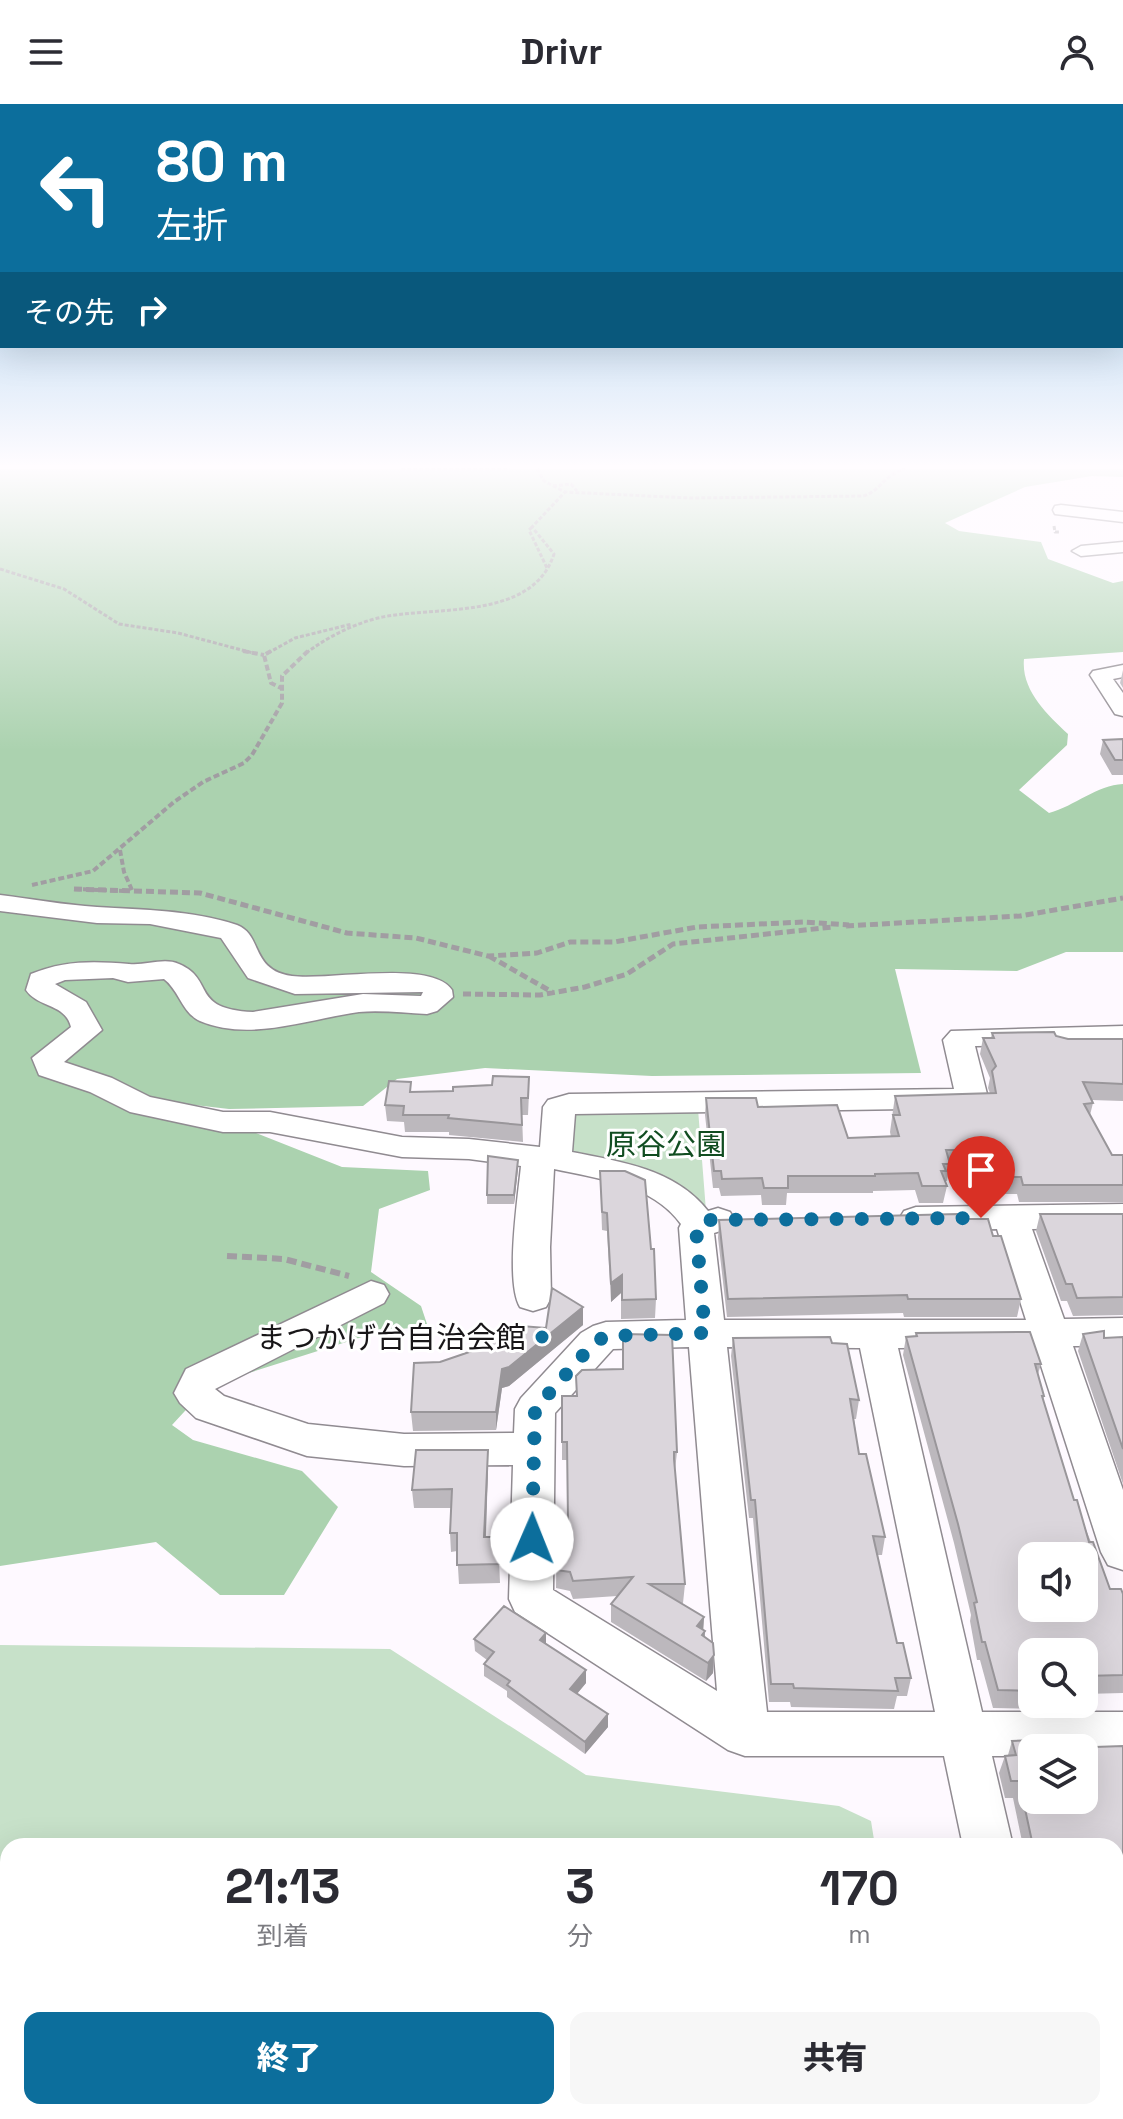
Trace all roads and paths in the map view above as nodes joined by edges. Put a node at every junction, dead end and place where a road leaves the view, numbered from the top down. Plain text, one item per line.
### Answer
1 (544, 563) edge
2 (550, 563) edge
3 (0, 569) edge
4 (547, 569) junction
5 (362, 621) junction
6 (264, 655) junction
7 (1123, 671) edge
8 (282, 689) junction
9 (1123, 709) edge
10 (120, 850) junction
11 (26, 886) dead end
12 (69, 890) dead end
13 (132, 890) junction
14 (1123, 898) edge
15 (0, 903) edge
16 (849, 925) junction
17 (488, 956) junction
18 (552, 992) junction
19 (438, 993) junction
20 (1123, 1035) edge
21 (547, 1158) junction
22 (1123, 1216) edge
23 (1011, 1218) junction
24 (884, 1219) edge
25 (758, 1220) edge
26 (700, 1224) junction
27 (227, 1256) dead end
28 (371, 1294) joint
29 (533, 1298) dead end
30 (1051, 1332) junction
31 (1123, 1332) edge
32 (705, 1333) junction
33 (876, 1335) junction
34 (534, 1449) junction
35 (1123, 1552) edge
36 (961, 1733) junction
37 (745, 1734) junction
38 (1123, 1734) edge
39 (986, 1838) edge

1 - 4 path
2 - 4 path
3 - 6 path
4 - 5 path
5 - 6 path
5 - 8 path
6 - 8 path
7 - 9 street
8 - 10 path
10 - 11 path
10 - 13 path
12 - 13 path
13 - 17 path
14 - 16 path
15 - 19 street
16 - 17 path
16 - 18 path
17 - 18 path
18 - 19 path
19 - 21 street
20 - 21 street
21 - 26 street
21 - 29 street
22 - 23 street
23 - 24 street
23 - 30 street
25 - 26 street
26 - 32 street
27 - 28 path
28 - 34 street
30 - 31 street
30 - 33 street
30 - 35 street
32 - 33 street
32 - 34 street
32 - 37 street
33 - 36 street
34 - 37 street
36 - 37 street
36 - 38 street
36 - 39 street

